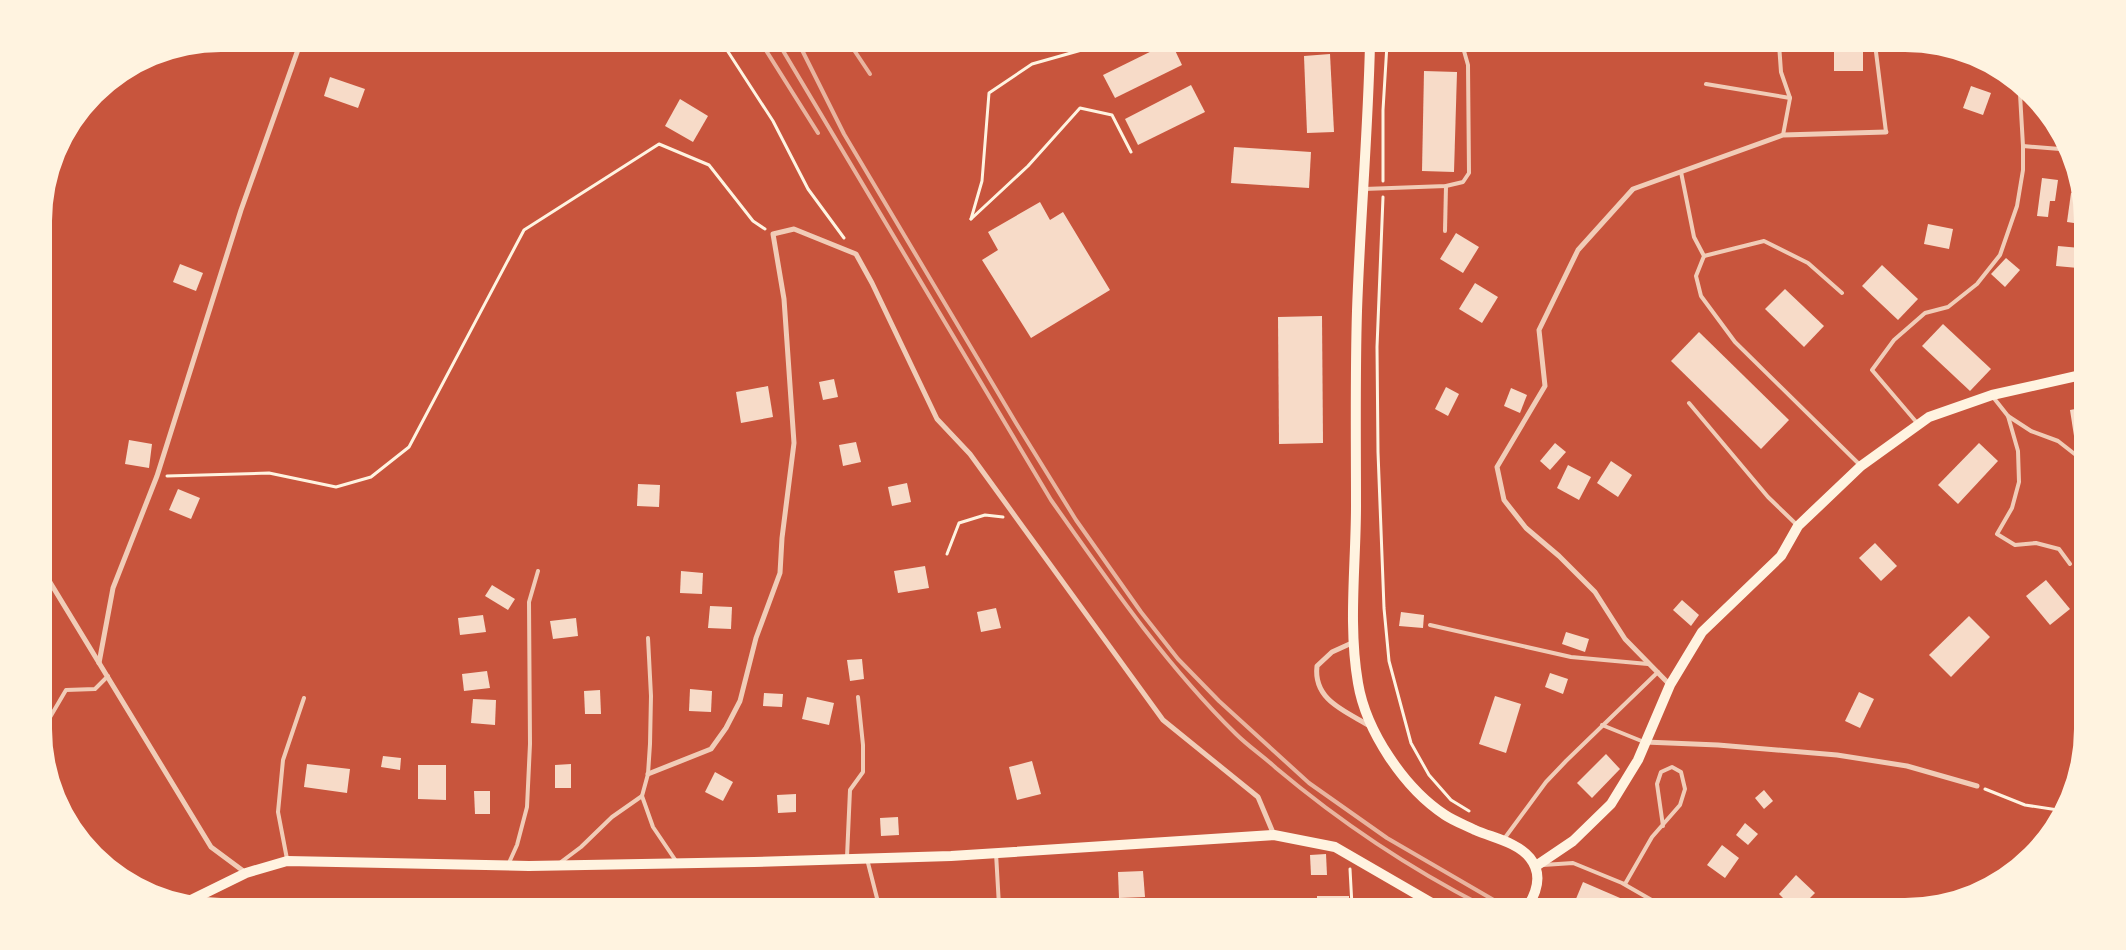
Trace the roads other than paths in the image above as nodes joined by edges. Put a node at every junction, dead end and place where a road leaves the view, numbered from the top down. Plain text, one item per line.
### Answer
1 (297, 52) edge
2 (1370, 52) edge
3 (1464, 52) edge
4 (1780, 52) edge
5 (1876, 52) edge
6 (1706, 84) dead end
7 (1790, 98) junction
8 (2020, 99) edge
9 (1886, 132) joint
10 (1783, 135) junction
11 (2023, 146) junction
12 (2057, 149) edge
13 (1681, 172) junction
14 (1446, 186) junction
15 (1363, 189) junction
16 (1445, 231) dead end
17 (1704, 256) junction
18 (1842, 292) dead end
19 (2074, 377) edge
20 (1992, 395) junction
21 (1689, 404) dead end
22 (2008, 416) junction
23 (1918, 424) junction
24 (2074, 453) edge
25 (1861, 466) junction
26 (1798, 526) junction
27 (2070, 564) dead end
28 (538, 571) dead end
29 (52, 586) edge
30 (1430, 626) dead end
31 (648, 638) dead end
32 (1354, 642) junction
33 (99, 662) junction
34 (1651, 664) junction
35 (1658, 672) junction
36 (108, 676) junction
37 (1670, 685) junction
38 (858, 697) dead end
39 (304, 698) dead end
40 (52, 713) edge
41 (1602, 725) junction
42 (1373, 728) junction
43 (1645, 742) junction
44 (648, 774) junction
45 (1977, 786) road end
46 (642, 796) junction
47 (1663, 826) junction
48 (1274, 835) junction
49 (1502, 841) junction
50 (996, 854) junction
51 (847, 859) junction
52 (867, 859) junction
53 (287, 861) junction
54 (677, 863) junction
55 (508, 865) junction
56 (558, 865) junction
57 (1536, 866) junction
58 (246, 874) junction
59 (1625, 884) junction
60 (200, 896) edge
61 (1422, 897) edge
62 (1532, 897) edge
63 (1647, 897) edge
64 (876, 898) edge
65 (999, 898) edge

1 - 33 street
2 - 15 main road
3 - 14 lane
4 - 7 lane
5 - 9 lane
6 - 7 lane
7 - 10 lane
8 - 11 lane
9 - 10 street
10 - 13 street
11 - 12 lane
11 - 23 lane
13 - 17 lane
13 - 34 street
14 - 15 lane
14 - 16 lane
15 - 32 main road
17 - 18 lane
17 - 25 lane
19 - 20 main road
20 - 22 lane
20 - 23 main road
21 - 26 lane
22 - 24 lane
22 - 27 lane
23 - 25 main road
25 - 26 main road
26 - 37 main road
28 - 55 lane
29 - 33 street
30 - 34 lane
31 - 44 lane
32 - 42 main road
32 - 42 street
33 - 36 street
34 - 35 street
35 - 37 street
35 - 41 lane
36 - 40 lane
36 - 58 street
37 - 43 main road
38 - 51 lane
39 - 53 lane
41 - 43 lane
41 - 49 lane
42 - 49 main road
43 - 45 street
43 - 57 main road
44 - 46 lane
44 - 48 street
46 - 54 lane
46 - 56 lane
47 - 47 lane
47 - 59 lane
48 - 50 main road
48 - 61 main road
49 - 57 main road
50 - 52 main road
50 - 65 lane
51 - 52 main road
51 - 54 main road
52 - 64 lane
53 - 55 main road
53 - 58 main road
54 - 56 main road
55 - 56 main road
57 - 59 lane
57 - 62 main road
58 - 60 main road
59 - 63 lane

